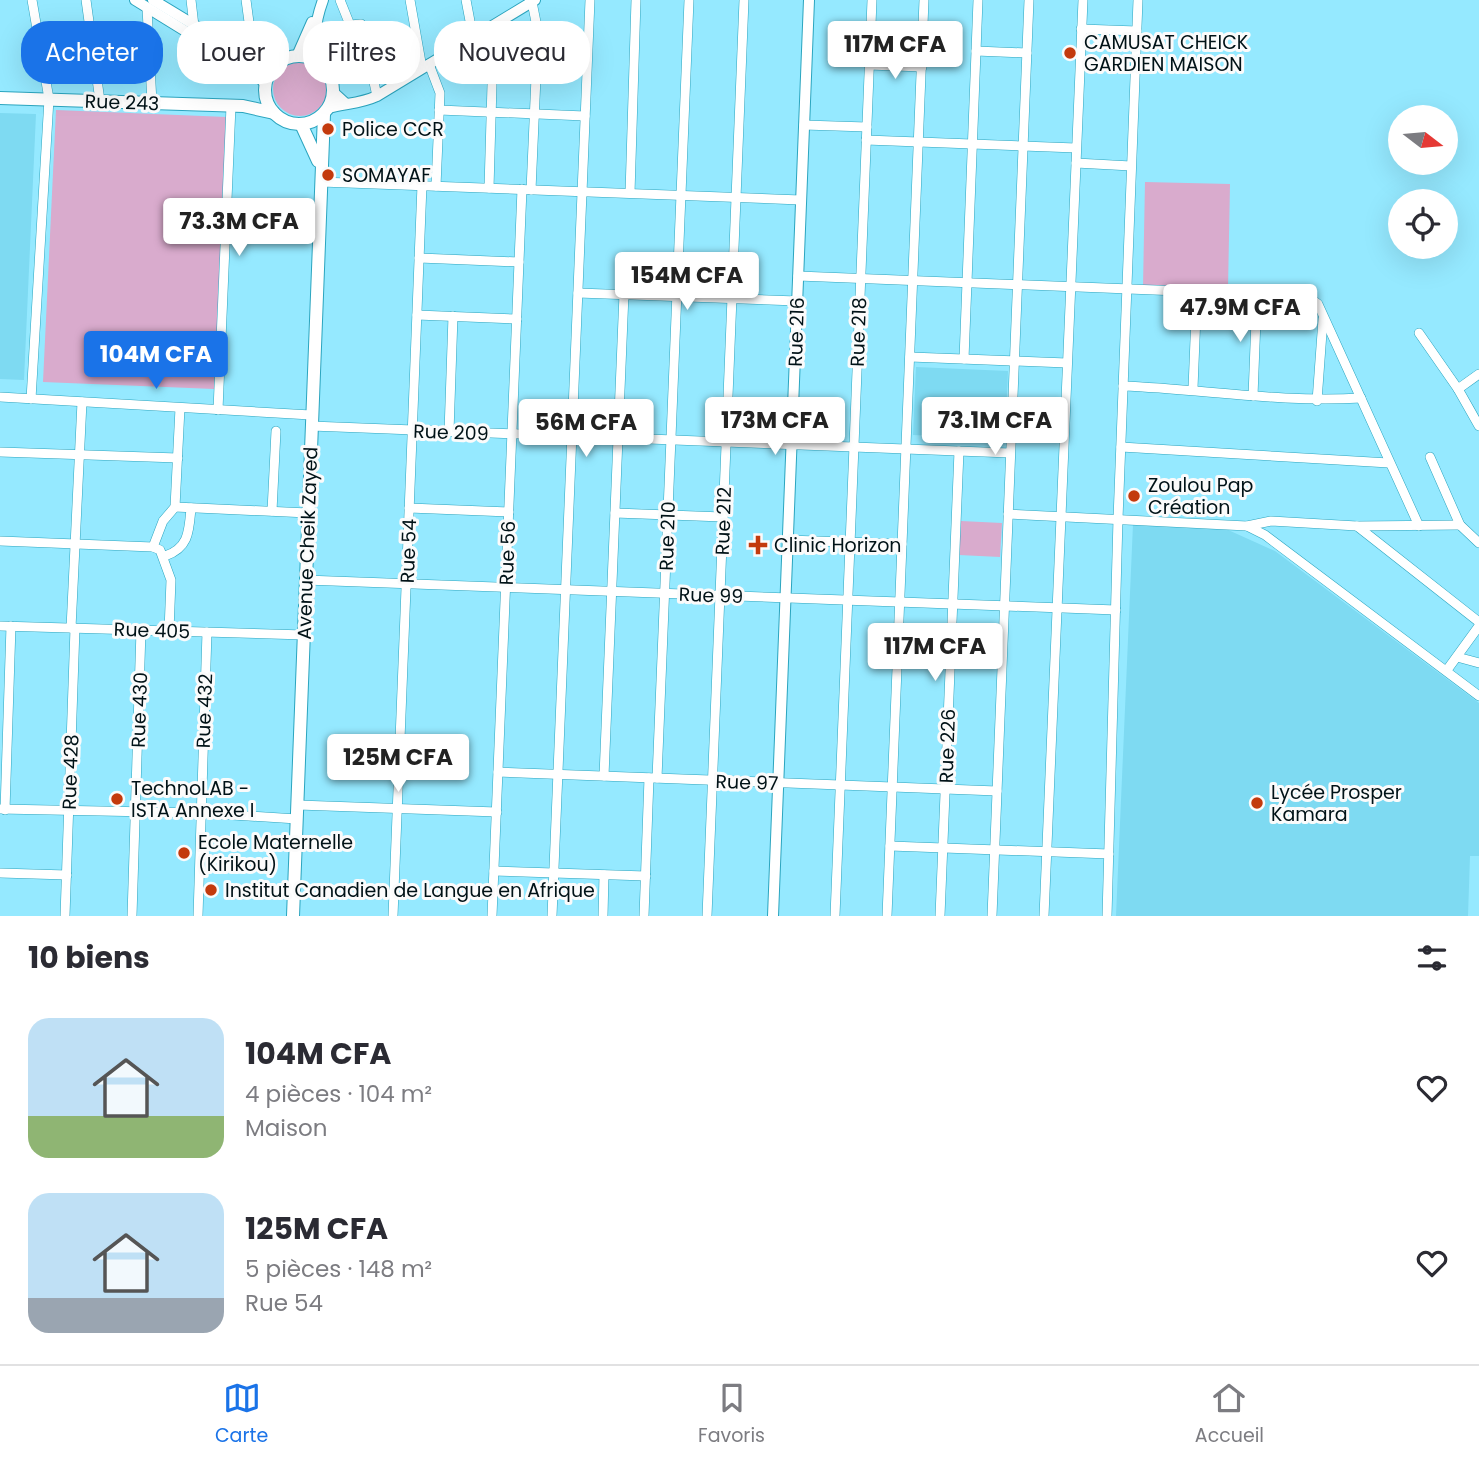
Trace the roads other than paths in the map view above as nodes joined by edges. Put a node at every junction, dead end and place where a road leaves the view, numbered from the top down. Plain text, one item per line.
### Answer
1 (32, 0) edge
2 (86, 0) edge
3 (135, 0) edge
4 (191, 0) edge
5 (246, 0) edge
6 (322, 0) edge
7 (340, 0) edge
8 (410, 0) edge
9 (467, 0) edge
10 (590, 0) edge
11 (636, 0) edge
12 (689, 0) edge
13 (744, 0) edge
14 (809, 0) edge
15 (872, 0) edge
16 (924, 0) edge
17 (978, 0) edge
18 (1029, 0) edge
19 (1083, 0) edge
20 (1138, 0) edge
21 (533, 1) edge
22 (150, 4) edge
23 (519, 4) edge
24 (178, 21) edge
25 (184, 21) edge
26 (193, 21) edge
27 (249, 21) edge
28 (316, 21) edge
29 (474, 21) edge
30 (496, 21) edge
31 (1081, 29) junction
32 (1136, 31) junction
33 (976, 51) junction
34 (1027, 53) junction
35 (297, 56) junction
36 (303, 57) edge
37 (289, 60) edge
38 (434, 61) edge
39 (869, 65) junction
40 (425, 66) junction
41 (922, 67) junction
42 (332, 84) edge
43 (492, 84) edge
44 (266, 86) joint
45 (333, 92) junction
46 (377, 96) junction
47 (0, 97) edge
48 (49, 99) junction
49 (100, 101) junction
50 (152, 103) junction
51 (345, 103) junction
52 (237, 106) junction
53 (439, 110) junction
54 (326, 111) junction
55 (274, 113) junction
56 (491, 113) junction
57 (534, 114) junction
58 (585, 116) junction
59 (301, 124) junction
60 (804, 125) junction
61 (867, 127) junction
62 (866, 140) junction
63 (919, 142) junction
64 (972, 144) junction
65 (1023, 146) junction
66 (1076, 148) junction
67 (1076, 163) junction
68 (1131, 166) junction
69 (321, 176) junction
70 (422, 185) junction
71 (436, 186) junction
72 (489, 188) junction
73 (526, 189) junction
74 (582, 191) junction
75 (630, 193) junction
76 (681, 195) junction
77 (736, 197) junction
78 (802, 200) junction
79 (419, 258) junction
80 (519, 262) junction
81 (798, 276) junction
82 (860, 279) junction
83 (913, 281) junction
84 (967, 283) junction
85 (1017, 285) junction
86 (1070, 287) junction
87 (1125, 289) junction
88 (1197, 292) junction
89 (578, 293) junction
90 (624, 294) junction
91 (1257, 294) junction
92 (677, 296) junction
93 (732, 299) junction
94 (797, 301) junction
95 (417, 315) junction
96 (453, 316) junction
97 (1323, 317) junction
98 (517, 319) junction
99 (1419, 333) dead end
100 (910, 357) junction
101 (964, 359) junction
102 (1014, 361) junction
103 (1067, 363) junction
104 (1479, 374) edge
105 (1123, 386) junction
106 (1193, 388) junction
107 (1458, 389) junction
108 (1253, 396) junction
109 (0, 397) edge
110 (1361, 398) junction
111 (30, 399) junction
112 (1317, 401) junction
113 (82, 402) junction
114 (180, 408) junction
115 (218, 410) junction
116 (311, 421) junction
117 (1479, 426) edge
118 (412, 430) junction
119 (275, 431) dead end
120 (449, 432) junction
121 (512, 434) junction
122 (572, 436) junction
123 (618, 438) junction
124 (671, 440) junction
125 (726, 442) junction
126 (792, 444) junction
127 (854, 447) junction
128 (1121, 447) junction
129 (906, 449) junction
130 (959, 451) junction
131 (0, 452) edge
132 (1010, 453) junction
133 (80, 454) junction
134 (1430, 457) dead end
135 (178, 458) junction
136 (1389, 463) junction
137 (175, 507) junction
138 (191, 508) junction
139 (409, 508) junction
140 (272, 511) junction
141 (509, 512) junction
142 (308, 513) junction
143 (615, 513) junction
144 (1008, 514) junction
145 (668, 515) junction
146 (723, 517) junction
147 (1060, 517) junction
148 (1118, 519) junction
149 (1247, 526) junction
150 (1357, 526) junction
151 (1419, 526) junction
152 (1479, 526) edge
153 (1464, 528) junction
154 (788, 540) junction
155 (0, 541) edge
156 (850, 542) junction
157 (1479, 543) edge
158 (75, 544) junction
159 (902, 544) junction
160 (153, 547) junction
161 (165, 556) junction
162 (306, 580) junction
163 (406, 584) junction
164 (506, 587) junction
165 (566, 590) junction
166 (612, 592) junction
167 (665, 593) junction
168 (720, 596) junction
169 (785, 598) junction
170 (847, 600) junction
171 (900, 602) junction
172 (953, 604) junction
173 (1004, 606) junction
174 (1057, 608) junction
175 (1116, 610) junction
176 (1479, 624) edge
177 (0, 625) edge
178 (11, 626) junction
179 (73, 628) junction
180 (141, 630) junction
181 (169, 631) junction
182 (207, 632) junction
183 (305, 635) junction
184 (1457, 657) junction
185 (1479, 663) edge
186 (1447, 670) junction
187 (1479, 696) edge
188 (498, 772) junction
189 (558, 775) junction
190 (604, 776) junction
191 (653, 778) junction
192 (712, 780) junction
193 (778, 783) junction
194 (840, 785) junction
195 (892, 787) junction
196 (945, 789) junction
197 (997, 791) junction
198 (298, 805) junction
199 (397, 808) junction
200 (2, 809) edge
201 (69, 811) junction
202 (497, 812) junction
203 (201, 813) junction
204 (135, 814) junction
205 (297, 819) junction
206 (890, 846) junction
207 (943, 848) junction
208 (994, 850) junction
209 (1046, 852) junction
210 (1109, 854) junction
211 (494, 871) junction
212 (0, 873) edge
213 (554, 873) junction
214 (67, 875) junction
215 (604, 875) junction
216 (646, 876) junction
217 (65, 916) edge
218 (132, 916) edge
219 (198, 916) edge
220 (293, 916) edge
221 (393, 916) edge
222 (492, 916) edge
223 (552, 916) edge
224 (603, 916) edge
225 (644, 916) edge
226 (707, 916) edge
227 (772, 916) edge
228 (835, 916) edge
229 (887, 916) edge
230 (940, 916) edge
231 (992, 916) edge
232 (1044, 916) edge
233 (1107, 916) edge

1 - 48 street
2 - 49 street
3 - 22 street
4 - 26 street
5 - 27 street
6 - 28 street
6 - 35 street
7 - 46 street
8 - 40 street
9 - 29 street
10 - 58 street
11 - 75 street
12 - 76 street, Rue 210
13 - 77 street, Rue 212
14 - 60 street, Rue 216
15 - 39 street, Rue 218
16 - 41 street
17 - 33 street
18 - 34 street
19 - 31 street
20 - 32 street
21 - 23 street
21 - 57 street, Rue 56
22 - 24 street
22 - 25 street
22 - 50 street
23 - 30 street
31 - 32 street
31 - 66 street
32 - 68 street
33 - 34 street
33 - 64 street
34 - 65 street
35 - 36 main road
35 - 37 main road
38 - 40 street
39 - 41 street
39 - 61 street, Rue 218
40 - 46 street
40 - 53 street
41 - 63 street
42 - 45 main road
43 - 56 street
44 - 52 main road
44 - 55 main road
45 - 51 street
45 - 54 main road
46 - 51 street
47 - 48 main road, Rue 243
48 - 49 main road, Rue 243
48 - 111 street
49 - 50 main road, Rue 243
50 - 52 main road, Rue 243
51 - 54 street
52 - 55 main road, Rue 243
52 - 115 street
53 - 56 street
53 - 71 street
54 - 59 main road
54 - 69 main road, Avenue Cheik Zayed
55 - 59 main road
56 - 57 street
56 - 72 street
57 - 58 street
57 - 73 street, Rue 56
58 - 74 street
59 - 69 main road, Avenue Cheik Zayed
60 - 61 street
60 - 78 street, Rue 216
61 - 62 street, Rue 218
62 - 63 street
62 - 82 street, Rue 218
63 - 64 street
63 - 83 street
64 - 65 street
64 - 84 street
65 - 66 street
65 - 85 street
66 - 67 street
67 - 68 street
67 - 86 street
68 - 87 street
69 - 70 street
69 - 116 main road, Avenue Cheik Zayed
70 - 71 street
70 - 79 street, Rue 54
71 - 72 street
72 - 73 street
73 - 74 street
73 - 80 street, Rue 56
74 - 75 street
74 - 89 street
75 - 76 street
76 - 77 street
76 - 92 street, Rue 210
77 - 78 street
77 - 93 street, Rue 212
78 - 81 street, Rue 216
79 - 80 street
79 - 95 street, Rue 54
80 - 98 street, Rue 56
81 - 82 street
81 - 94 street, Rue 216
82 - 83 street
82 - 127 street, Rue 218
83 - 84 street
83 - 100 street
84 - 85 street
84 - 101 street
85 - 86 street
85 - 102 street
86 - 87 street
86 - 103 street
87 - 88 street
87 - 105 street
88 - 91 street
88 - 106 street
89 - 90 street
89 - 122 street
90 - 92 street
90 - 123 street
91 - 97 street
91 - 108 street
92 - 93 street
92 - 124 street, Rue 210
93 - 94 street
93 - 125 street, Rue 212
94 - 126 street, Rue 216
95 - 96 street
95 - 118 street, Rue 54
96 - 98 street
96 - 120 street
97 - 110 street
97 - 112 street
98 - 121 street, Rue 56
99 - 107 street
100 - 101 street
100 - 129 street
101 - 102 street
102 - 103 street
102 - 132 street
103 - 147 street
104 - 107 street
105 - 106 street
105 - 128 street
106 - 108 street
107 - 117 street
108 - 112 street
109 - 111 street, Rue 209
110 - 112 street
110 - 136 street
111 - 113 street, Rue 209
113 - 114 street, Rue 209
113 - 133 street, Rue 428
114 - 115 street, Rue 209
114 - 135 street
115 - 116 street, Rue 209
116 - 118 street, Rue 209
116 - 142 main road, Avenue Cheik Zayed
118 - 120 street, Rue 209
118 - 139 street, Rue 54
119 - 140 street
120 - 121 street, Rue 209
121 - 122 street, Rue 209
121 - 141 street, Rue 56
122 - 123 street, Rue 209
122 - 165 street
123 - 124 street, Rue 209
123 - 143 street
124 - 125 street, Rue 209
124 - 145 street, Rue 210
125 - 126 street, Rue 209
125 - 146 street, Rue 212
126 - 127 street, Rue 209
126 - 154 street, Rue 216
127 - 129 street, Rue 209
127 - 156 street, Rue 218
128 - 136 street
128 - 148 street
129 - 130 street, Rue 209
129 - 159 street
130 - 132 street, Rue 209
130 - 172 street, Rue 226
131 - 133 street
132 - 144 street
133 - 135 street
133 - 158 street, Rue 428
134 - 153 street
135 - 137 street
136 - 151 street
137 - 138 street
137 - 160 street
138 - 140 street
138 - 161 street
139 - 141 street
139 - 163 street, Rue 54
140 - 142 street
141 - 164 street, Rue 56
142 - 162 main road, Avenue Cheik Zayed
143 - 145 street
143 - 166 street
144 - 147 street
144 - 173 street
145 - 146 street
145 - 167 street, Rue 210
146 - 168 street, Rue 212
147 - 148 street
147 - 174 street
148 - 149 street
148 - 175 street
149 - 150 street
149 - 186 street
150 - 151 street
150 - 176 street
151 - 153 street
152 - 153 street
153 - 157 street
154 - 156 street
154 - 169 street, Rue 216
155 - 158 street
156 - 159 street
156 - 170 street, Rue 218
158 - 160 street
158 - 179 street, Rue 428
159 - 171 street
160 - 161 street
161 - 181 street
162 - 163 street, Rue 99
162 - 183 main road, Avenue Cheik Zayed
163 - 164 street, Rue 99
163 - 199 street, Rue 54
164 - 165 street, Rue 99
164 - 188 street, Rue 56
165 - 166 street, Rue 99
165 - 189 street
166 - 167 street, Rue 99
166 - 190 street
167 - 168 street, Rue 99
167 - 191 street, Rue 210
168 - 169 street, Rue 99
168 - 192 street, Rue 212
169 - 170 street, Rue 99
169 - 193 street, Rue 216
170 - 171 street, Rue 99
170 - 194 street, Rue 218
171 - 172 street, Rue 99
171 - 195 street
172 - 173 street, Rue 99
172 - 196 street, Rue 226
173 - 174 street, Rue 99
173 - 197 street
174 - 175 street, Rue 99
174 - 209 street
175 - 210 street
176 - 184 street
177 - 178 street, Rue 405
178 - 179 street, Rue 405
178 - 200 street
179 - 180 street, Rue 405
179 - 201 street, Rue 428
180 - 181 street, Rue 405
180 - 204 street, Rue 430
181 - 182 street, Rue 405
182 - 183 street, Rue 405
182 - 203 street, Rue 432
183 - 198 main road, Avenue Cheik Zayed
184 - 185 street
184 - 186 street
186 - 187 street
188 - 189 street, Rue 97
188 - 202 street, Rue 56
189 - 190 street, Rue 97
189 - 213 street
190 - 191 street, Rue 97
191 - 192 street, Rue 97
191 - 216 street, Rue 210
192 - 193 street, Rue 97
192 - 226 street, Rue 212
193 - 194 street, Rue 97
193 - 227 street, Rue 216
194 - 195 street, Rue 97
194 - 228 street, Rue 218
195 - 196 street, Rue 97
195 - 206 street
196 - 197 street, Rue 97
196 - 207 street, Rue 226
197 - 208 street
198 - 199 street
198 - 205 main road, Avenue Cheik Zayed
199 - 202 street
199 - 221 street, Rue 54
200 - 201 street
201 - 204 street
201 - 214 street, Rue 428
202 - 211 street, Rue 56
203 - 204 street
203 - 205 street
203 - 219 street, Rue 432
204 - 218 street, Rue 430
205 - 220 main road, Avenue Cheik Zayed
206 - 207 street
206 - 229 street
207 - 208 street
207 - 230 street, Rue 226
208 - 209 street
208 - 231 street
209 - 210 street
209 - 232 street
210 - 233 street
211 - 213 street
211 - 222 street, Rue 56
212 - 214 street
213 - 215 street
213 - 223 street
214 - 217 street, Rue 428
215 - 216 street
215 - 224 street
216 - 225 street, Rue 210

